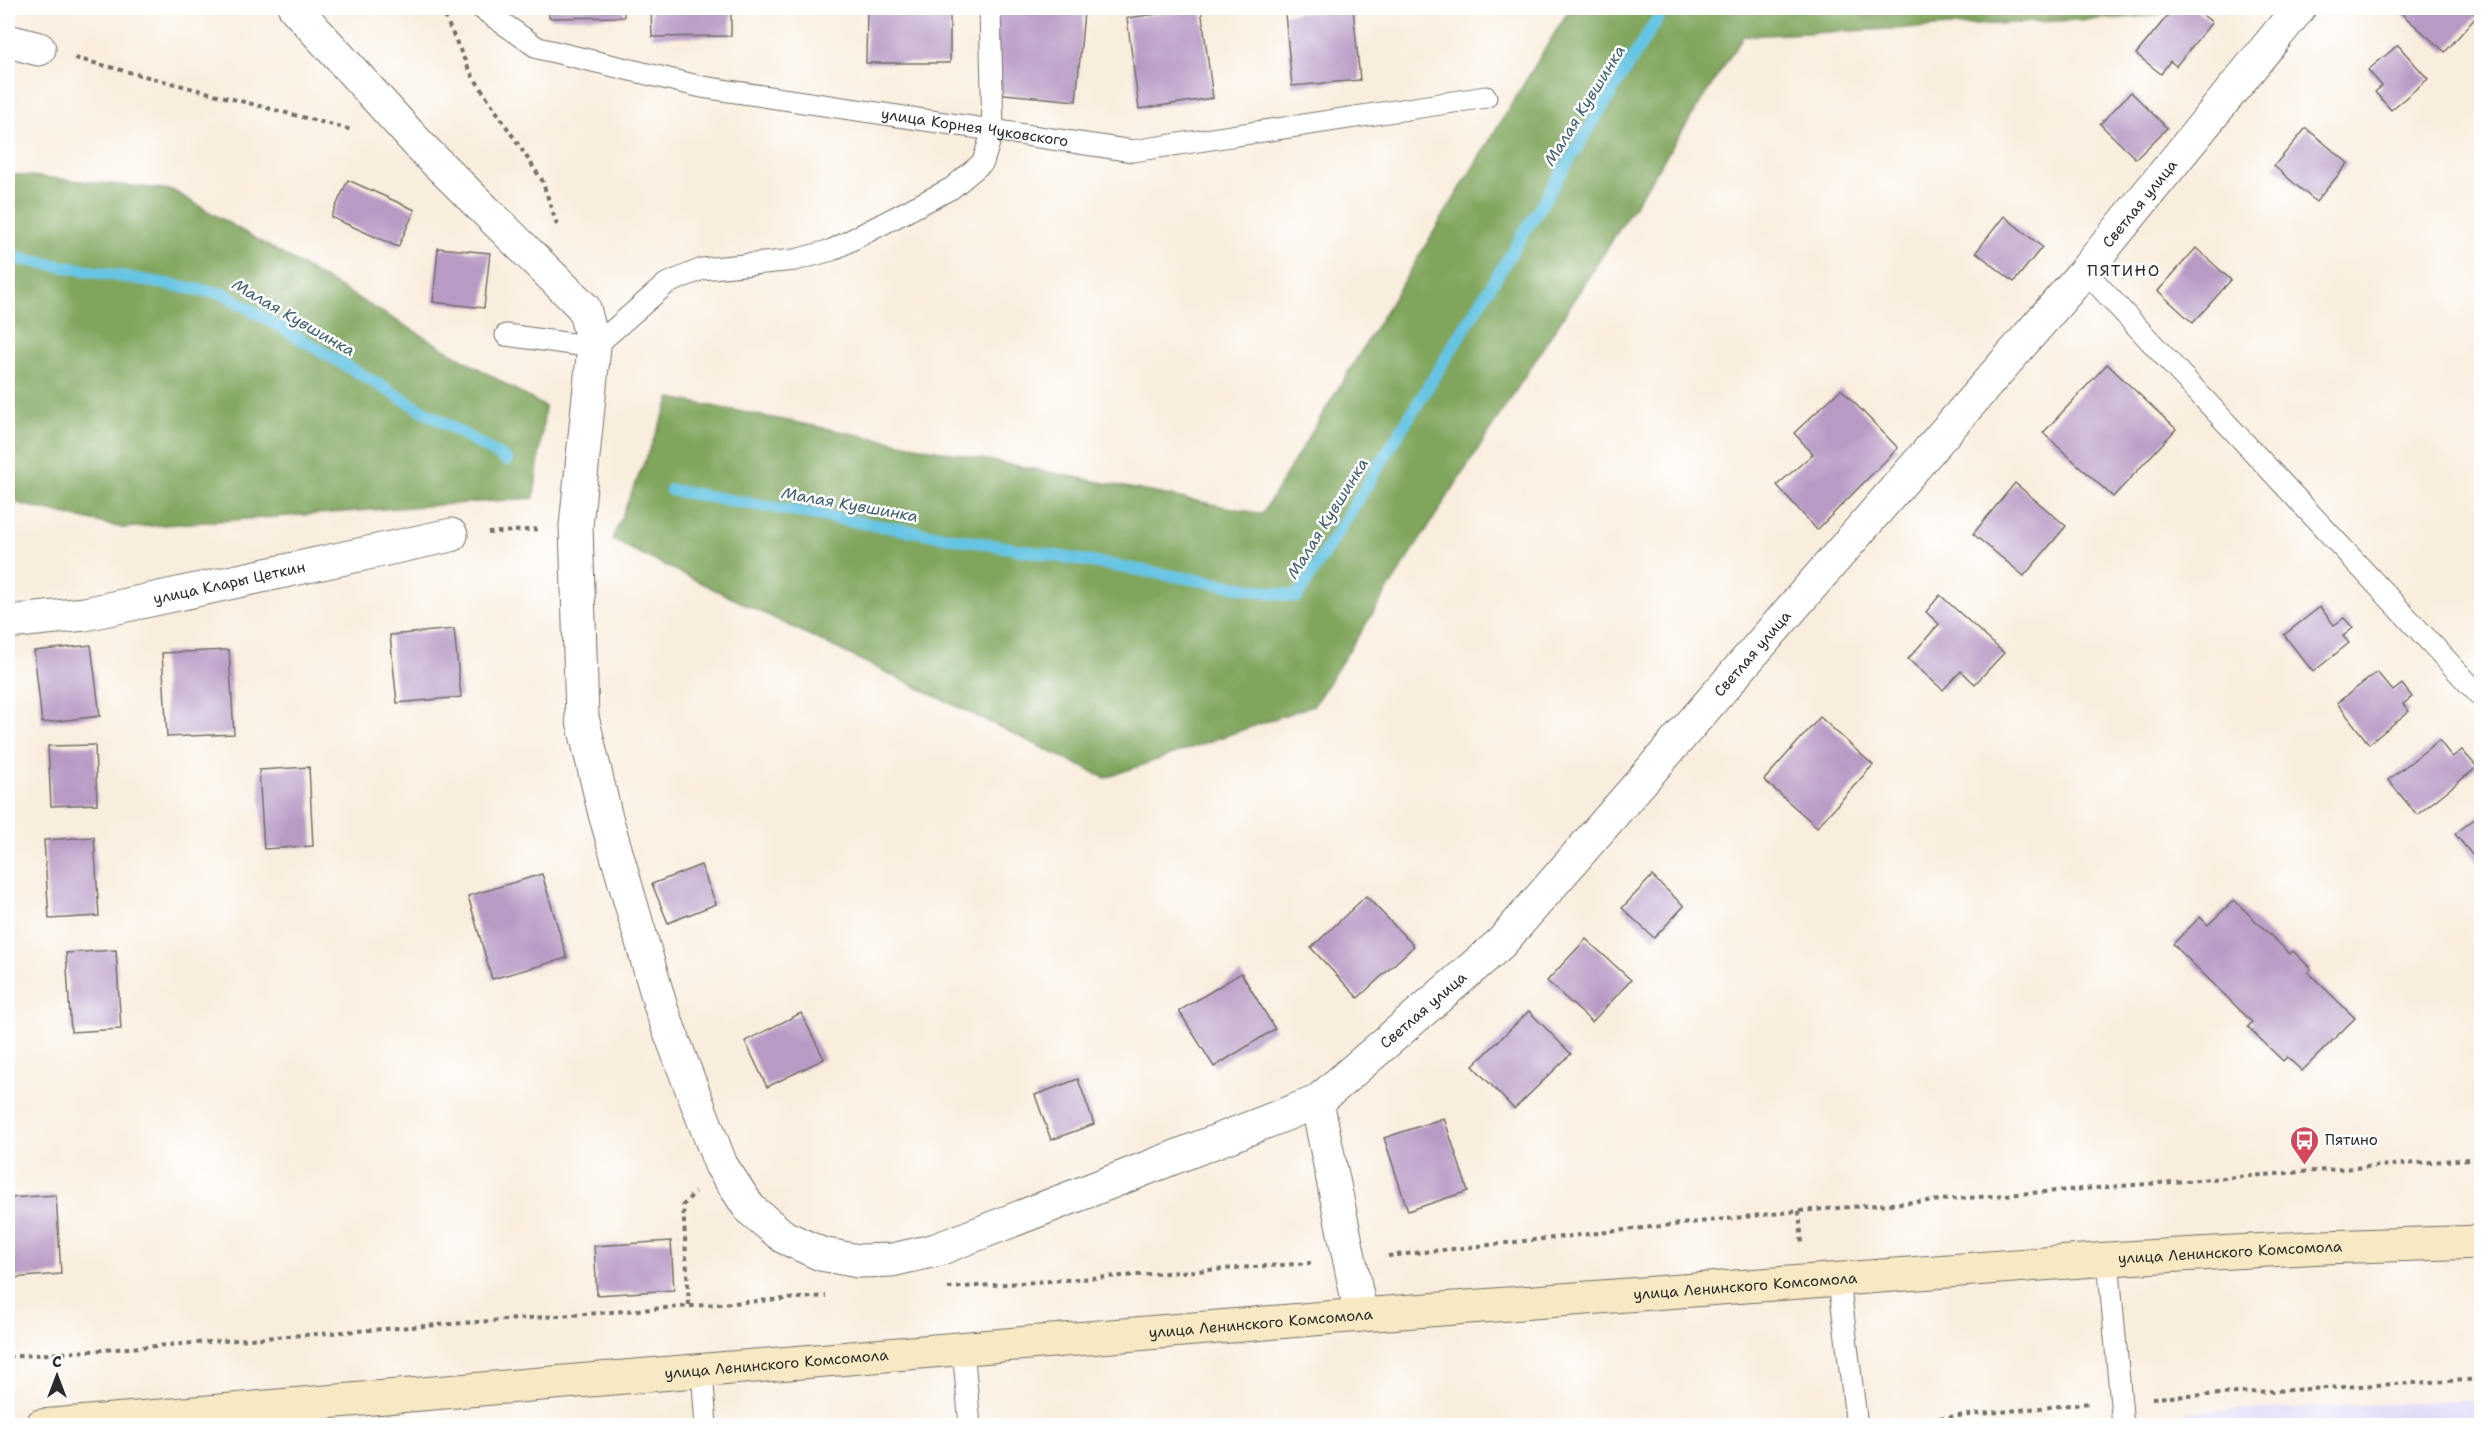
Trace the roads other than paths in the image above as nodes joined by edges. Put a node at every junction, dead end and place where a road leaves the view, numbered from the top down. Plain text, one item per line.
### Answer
1 (295, 8) edge
2 (481, 8) edge
3 (990, 8) edge
4 (2299, 8) edge
5 (8, 41) edge
6 (39, 49) road end
7 (1486, 97) dead end
8 (993, 130) junction
9 (2085, 271) junction
10 (506, 335) dead end
11 (594, 347) junction
12 (451, 535) road end
13 (8, 622) edge
14 (2481, 698) edge
15 (1317, 1102) junction
16 (2481, 1242) edge
17 (2108, 1259) junction
18 (1839, 1281) junction
19 (1362, 1316) junction
20 (963, 1348) junction
21 (702, 1370) junction
22 (41, 1425) edge
23 (706, 1425) edge
24 (970, 1425) edge
25 (1857, 1425) edge
26 (2123, 1425) edge

1 - 11 street
2 - 8 lane, улица Корнея Чуковского
3 - 8 lane
4 - 9 street, Светлая улица
5 - 6 street
7 - 8 lane, улица Корнея Чуковского
8 - 11 lane
9 - 14 lane
9 - 15 street, Светлая улица
10 - 11 lane
11 - 15 street, Светлая улица
12 - 13 street, улица Клары Цеткин
15 - 19 street
16 - 17 main road, улица Ленинского Комсомола
17 - 18 main road, улица Ленинского Комсомола
17 - 26 lane
18 - 19 main road, улица Ленинского Комсомола
18 - 25 lane
19 - 20 main road, улица Ленинского Комсомола
20 - 21 main road, улица Ленинского Комсомола
20 - 24 lane
21 - 22 main road, улица Ленинского Комсомола
21 - 23 lane

